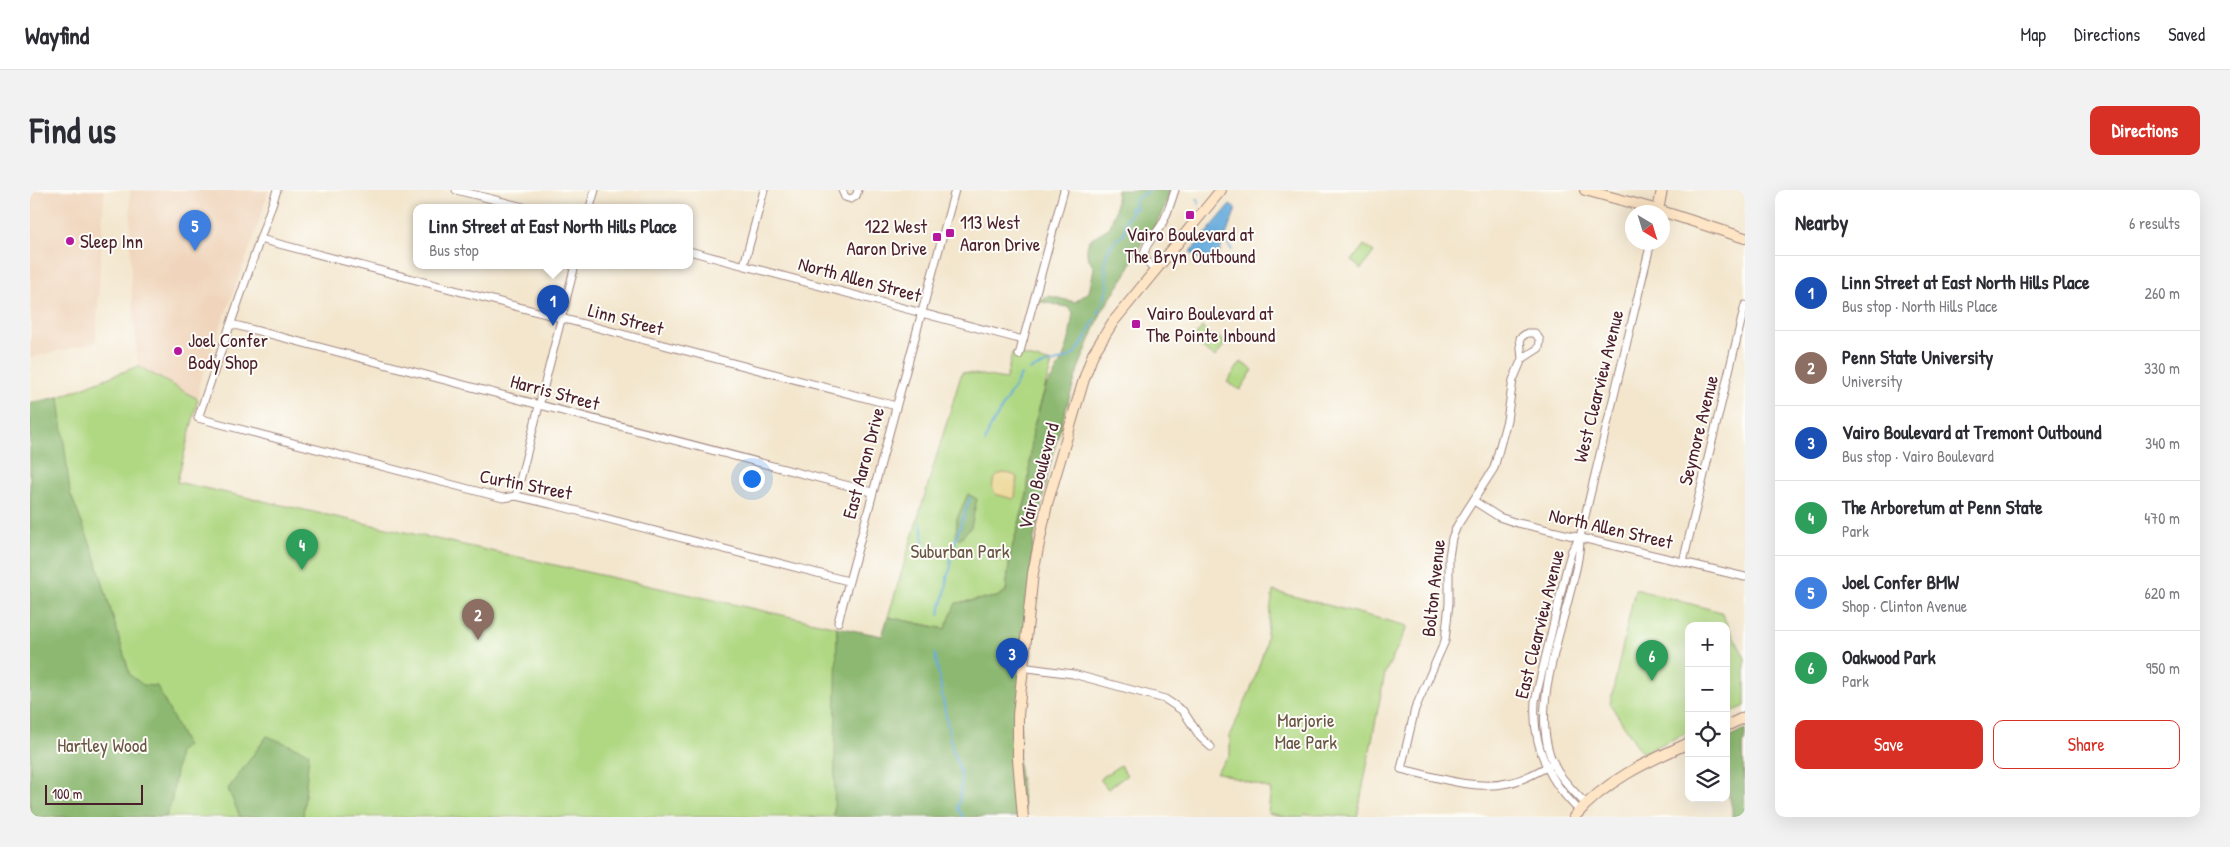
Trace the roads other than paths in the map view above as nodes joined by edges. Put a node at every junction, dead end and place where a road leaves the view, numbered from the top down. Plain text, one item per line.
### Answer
1 (277, 190) edge
2 (456, 190) edge
3 (595, 190) edge
4 (764, 190) edge
5 (842, 190) edge
6 (858, 190) edge
7 (955, 190) edge
8 (1064, 190) edge
9 (1175, 190) edge
10 (1221, 190) edge
11 (1585, 190) edge
12 (1662, 190) edge
13 (511, 204) edge
14 (591, 204) edge
15 (1637, 205) edge
16 (1659, 205) edge
17 (1670, 215) edge
18 (1745, 238) edge
19 (260, 239) junction
20 (1649, 250) edge
21 (693, 252) edge
22 (744, 265) junction
23 (575, 269) edge
24 (1155, 270) junction
25 (1745, 305) edge
26 (922, 312) junction
27 (561, 319) junction
28 (230, 324) junction
29 (1022, 340) junction
30 (1019, 355) dead end
31 (1522, 358) dead end
32 (539, 405) junction
33 (896, 406) junction
34 (872, 492) junction
35 (516, 496) junction
36 (1474, 501) junction
37 (1580, 537) junction
38 (1683, 562) junction
39 (1745, 577) edge
40 (848, 581) junction
41 (838, 622) dead end
42 (1021, 668) junction
43 (1745, 717) edge
44 (1730, 724) edge
45 (1685, 744) edge
46 (1211, 746) dead end
47 (1554, 763) junction
48 (1546, 767) junction
49 (1580, 811) edge
50 (1023, 817) edge

1 - 19 street
2 - 13 street
3 - 14 street
4 - 22 street
5 - 6 street
7 - 26 street, East Aaron Drive
8 - 29 street
9 - 24 street
10 - 24 street, Vairo Boulevard
11 - 15 street
12 - 16 street
17 - 18 street
19 - 27 street, Linn Street
19 - 28 street
20 - 37 street, West Clearview Avenue
21 - 22 street, North Allen Street
22 - 26 street, North Allen Street
23 - 27 street
24 - 42 street, Vairo Boulevard
25 - 38 street, Seymore Avenue
26 - 29 street, North Allen Street
26 - 33 street, East Aaron Drive
27 - 32 street
27 - 33 street, Linn Street
28 - 32 street, Harris Street
28 - 35 street, Curtin Street
29 - 30 street
31 - 36 street, Bolton Avenue
32 - 34 street, Harris Street
32 - 35 street
33 - 34 street, East Aaron Drive
34 - 40 street, East Aaron Drive
35 - 40 street, Curtin Street
36 - 37 street, North Allen Street
36 - 48 street, Bolton Avenue
37 - 38 street, North Allen Street
37 - 47 street, East Clearview Avenue
37 - 48 street, East Clearview Avenue
38 - 39 street, North Allen Street
40 - 41 street, East Aaron Drive
42 - 46 street
42 - 50 street, Vairo Boulevard
43 - 44 street
45 - 49 street
47 - 48 street
47 - 49 street, East Clearview Avenue
48 - 49 street, East Clearview Avenue

